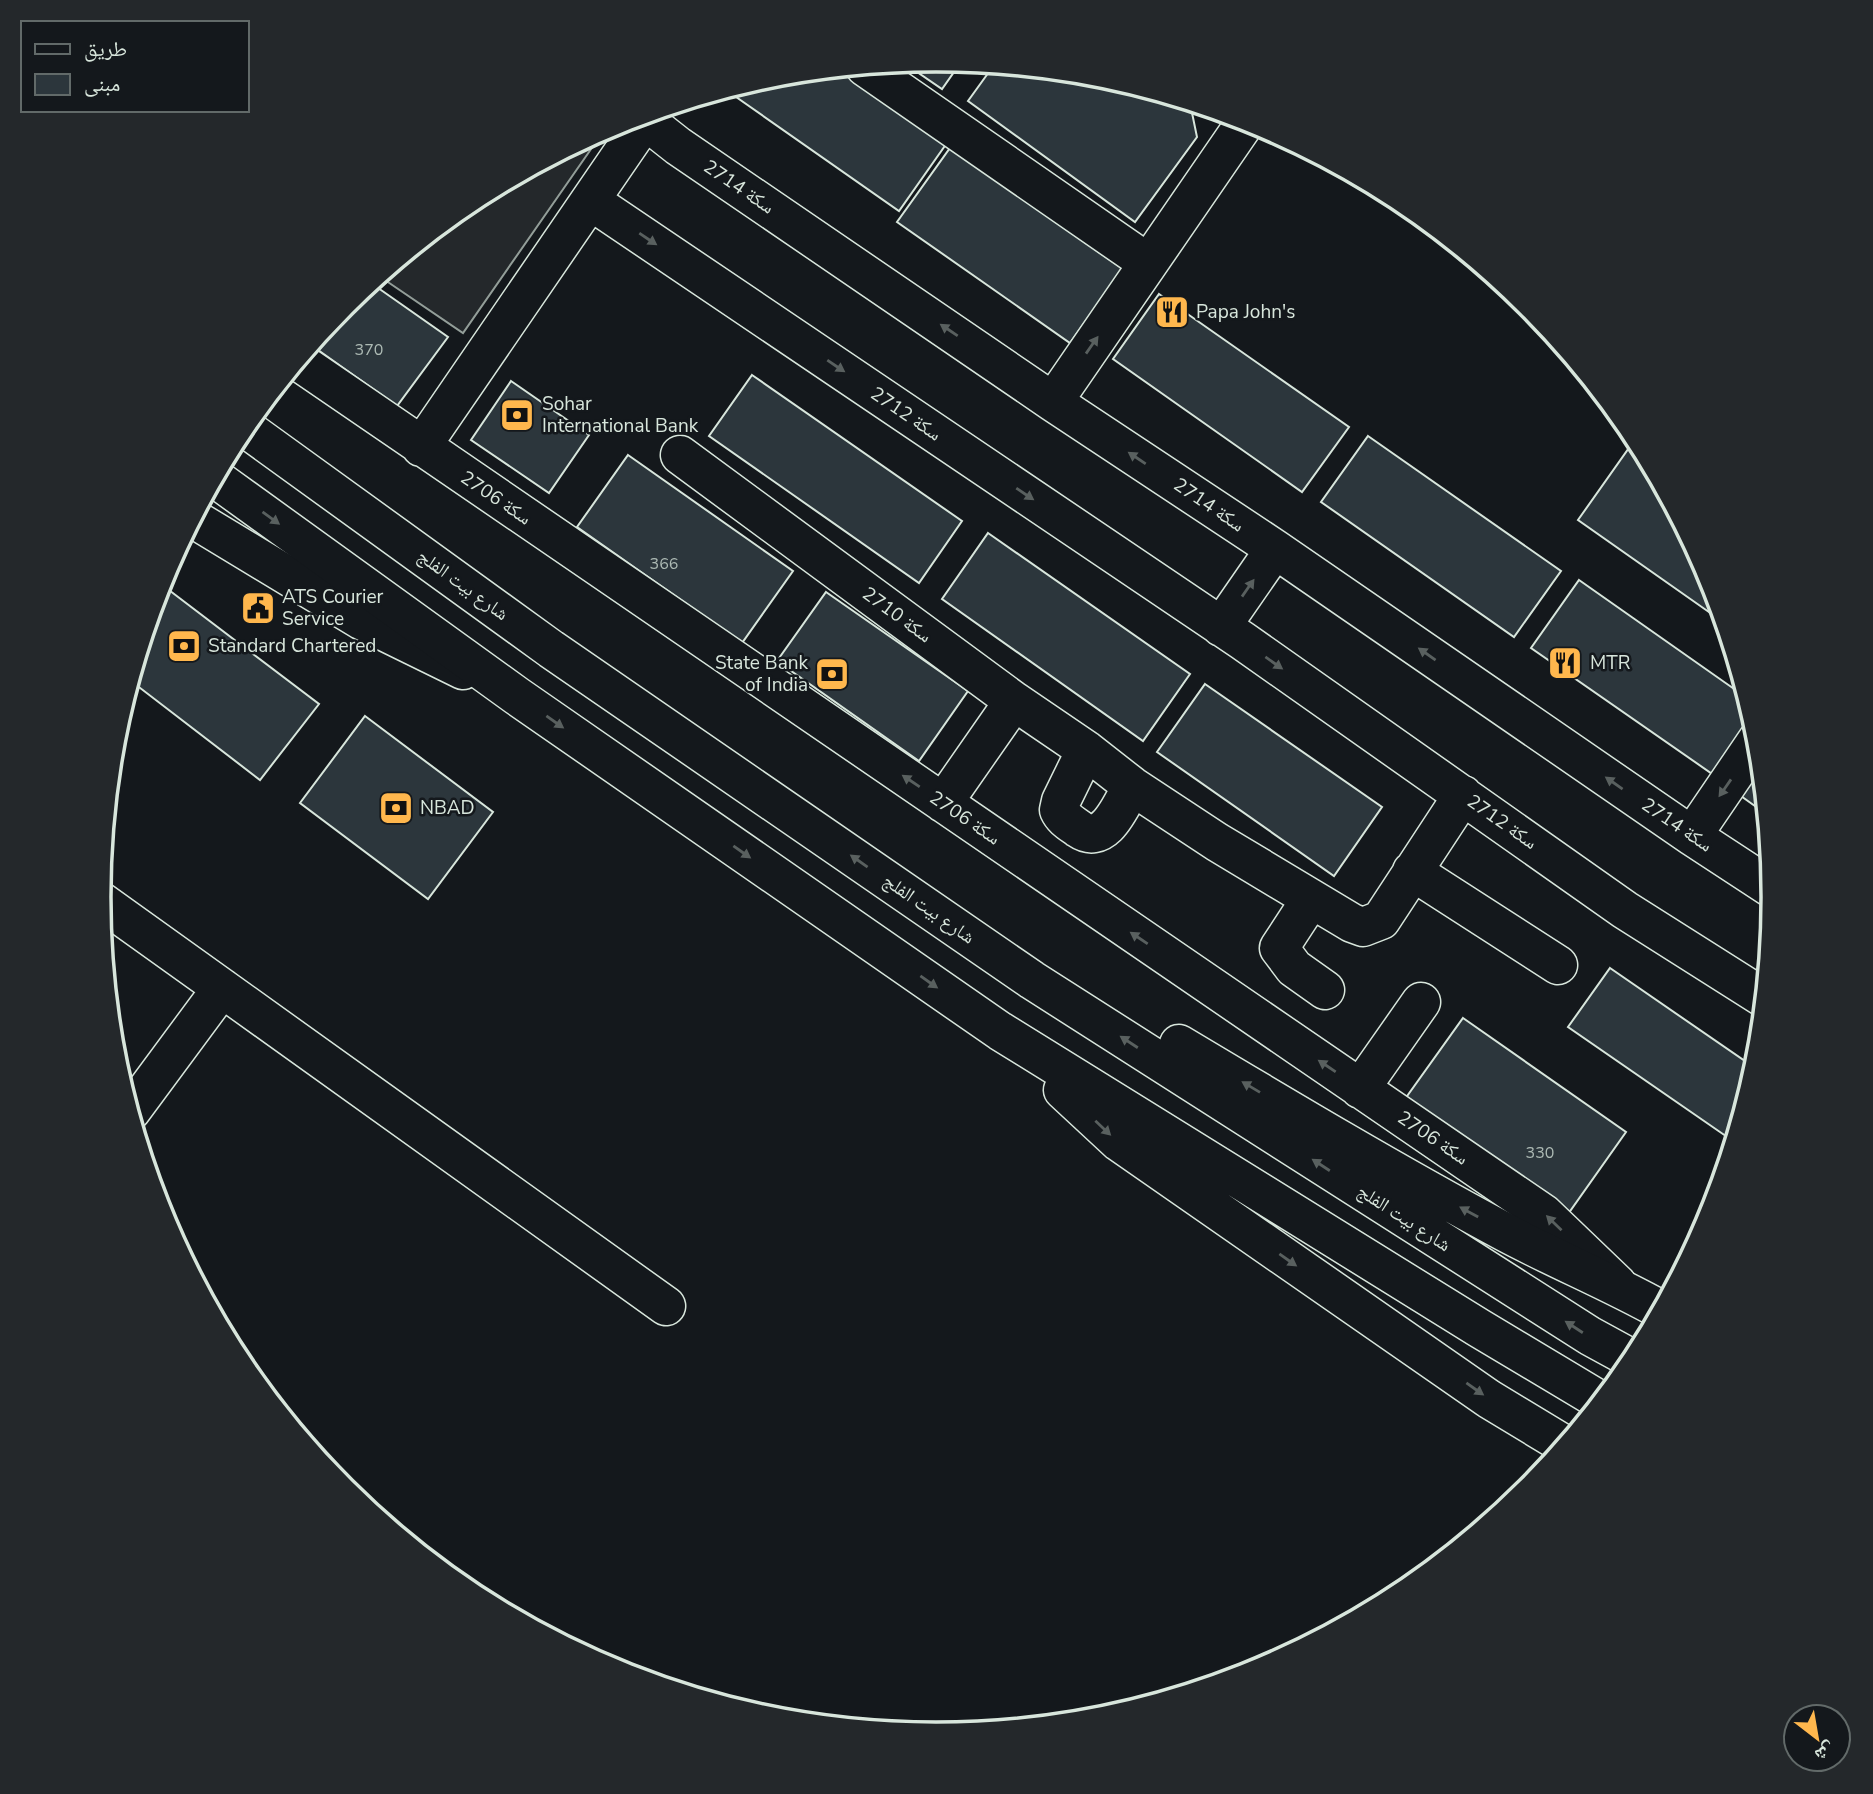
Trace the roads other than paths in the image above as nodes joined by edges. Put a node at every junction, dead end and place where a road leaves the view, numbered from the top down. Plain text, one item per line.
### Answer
1 (875, 75) edge
2 (654, 122) edge
3 (640, 128) edge
4 (1240, 130) edge
5 (591, 201) junction
6 (1148, 263) junction
7 (305, 367) edge
8 (1053, 402) junction
9 (254, 434) edge
10 (421, 447) junction
11 (680, 454) dead end
12 (222, 483) edge
13 (201, 523) edge
14 (1286, 557) junction
15 (1232, 634) junction
16 (517, 696) junction
17 (1014, 701) junction
18 (1086, 750) junction
19 (1749, 753) edge
20 (1132, 786) junction
21 (1463, 795) junction
22 (943, 803) junction
23 (1692, 836) junction
24 (1412, 871) junction
25 (1761, 881) edge
26 (1311, 899) junction
27 (111, 909) edge
28 (1558, 965) dead end
29 (1032, 980) junction
30 (222, 988) junction
31 (1325, 990) dead end
32 (1756, 993) edge
33 (1421, 1002) dead end
34 (1000, 1031) junction
35 (1360, 1089) junction
36 (137, 1103) edge
37 (1621, 1287) junction
38 (666, 1306) dead end
39 (1653, 1306) edge
40 (1624, 1354) edge
41 (1593, 1396) edge
42 (1557, 1440) edge

1 - 6 street
8 -> 2 street, سكة 2714
3 - 5 street
4 - 6 street
5 - 10 street
5 -> 15 street, سكة 2712
8 -> 6 street
7 - 10 street, سكة 2706
14 -> 8 street, سكة 2714
29 -> 9 street, شارع بيت الفلج
22 -> 10 street, سكة 2706
11 - 17 street, سكة 2710
12 -> 16 street
13 - 16 street
14 - 15 street
23 -> 14 street, سكة 2714
15 -> 21 street, سكة 2712
16 -> 34 street
17 - 18 street, سكة 2710
17 - 22 street
18 - 20 street, سكة 2710
18 - 20 street
19 -> 23 street
20 - 26 street, سكة 2710
21 - 24 street
21 - 32 street, سكة 2712
35 -> 22 street, سكة 2706
23 - 25 street, سكة 2714
24 - 26 street, سكة 2710
24 - 28 street
26 - 31 street
27 - 30 street
37 -> 29 street, سكة 2706
40 -> 29 street, شارع بيت الفلج
30 - 36 street
30 - 38 street
33 - 35 street
34 - 41 street
34 -> 42 street
37 -> 35 street, سكة 2706
37 - 39 street, سكة 2706

